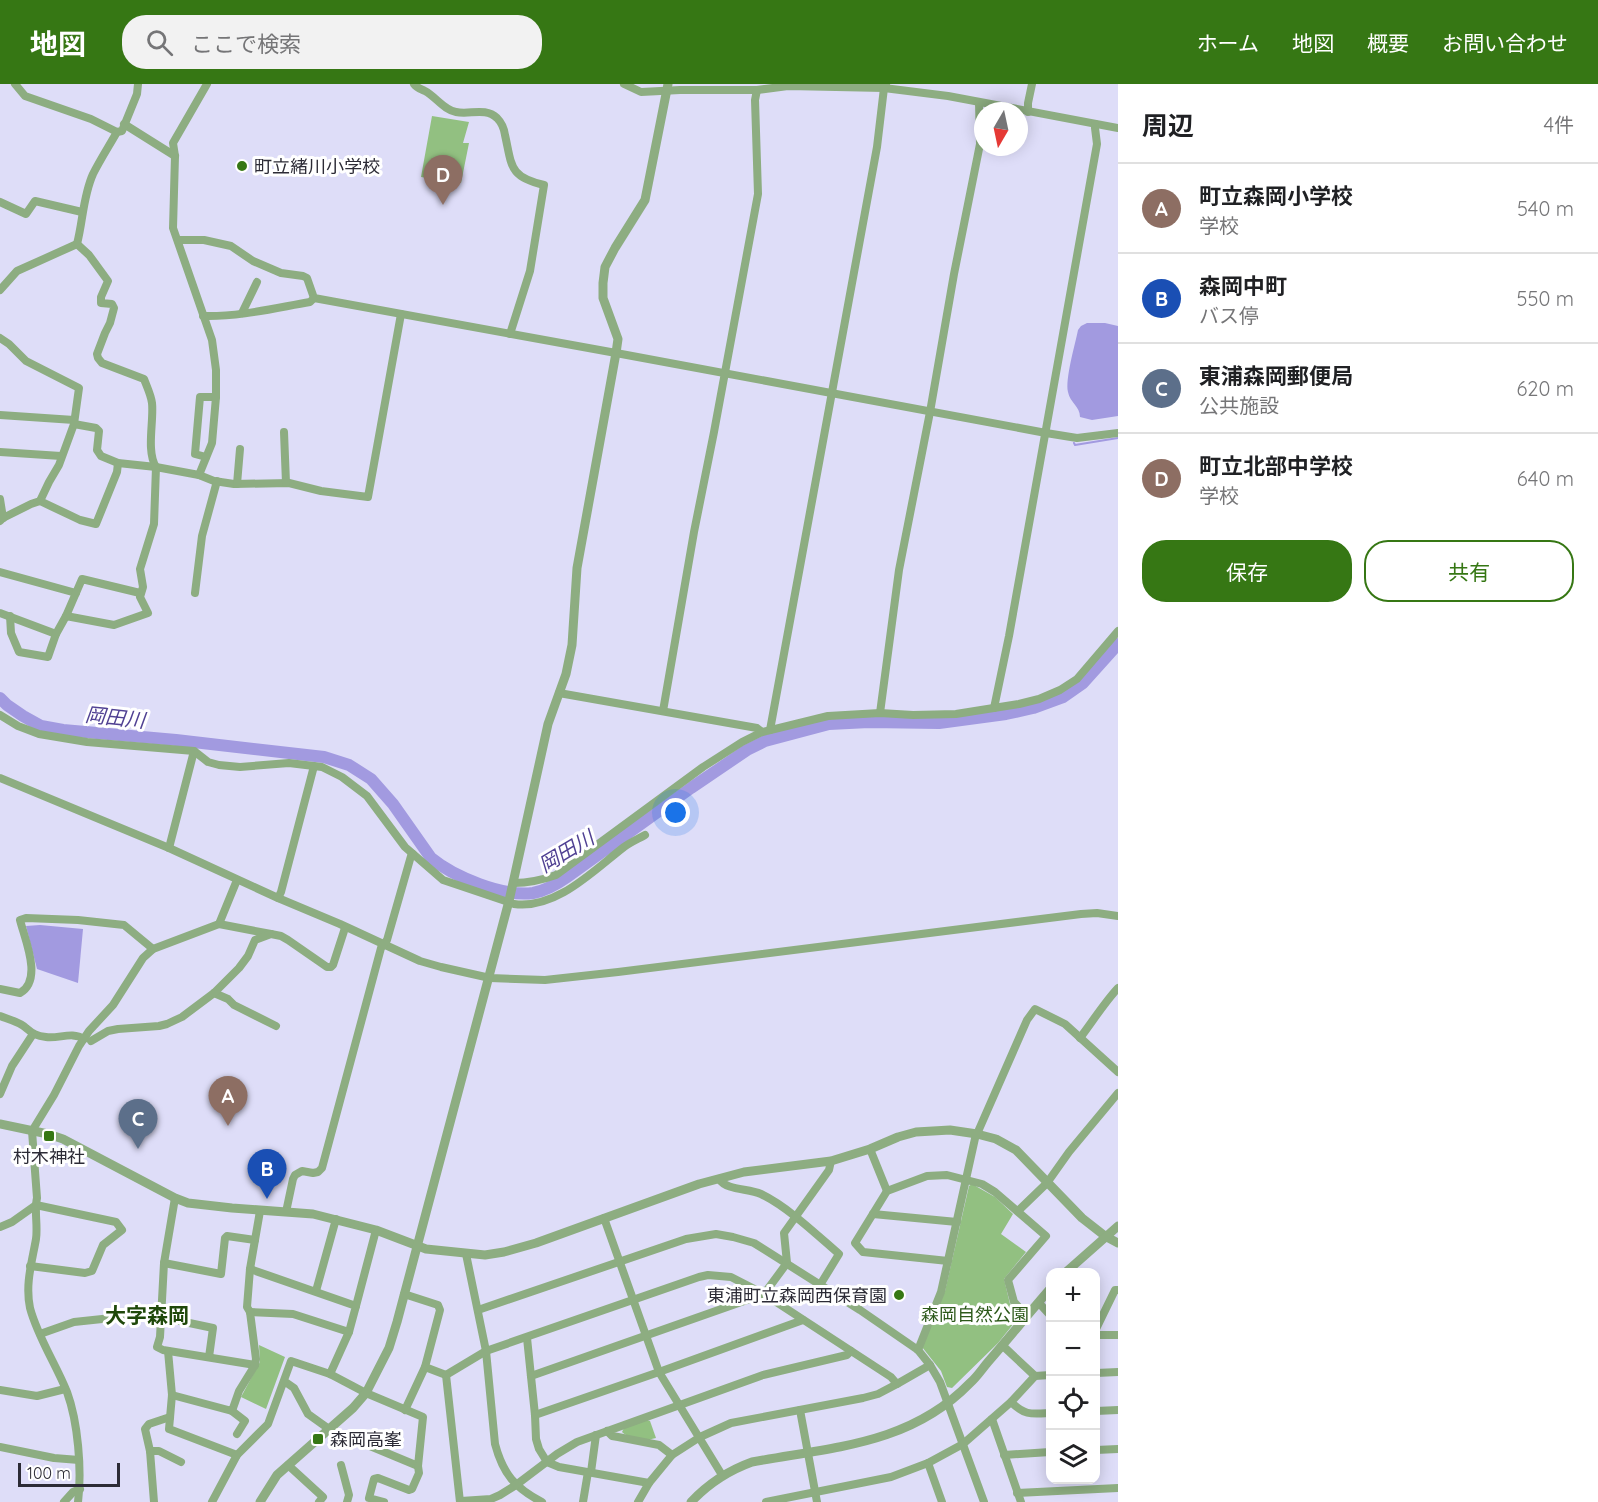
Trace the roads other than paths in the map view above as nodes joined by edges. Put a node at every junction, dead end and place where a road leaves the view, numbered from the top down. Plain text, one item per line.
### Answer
1 (15, 84) edge
2 (138, 84) edge
3 (207, 84) edge
4 (414, 84) edge
5 (624, 84) edge
6 (1032, 84) edge
7 (885, 86) edge
8 (667, 87) edge
9 (757, 90) junction
10 (975, 102) edge
11 (1028, 112) joint
12 (124, 124) junction
13 (1095, 124) junction
14 (1118, 128) edge
15 (117, 132) junction
16 (175, 156) junction
17 (978, 156) edge
18 (0, 202) edge
19 (82, 212) junction
20 (178, 240) junction
21 (77, 244) junction
22 (257, 282) dead end
23 (0, 290) edge
24 (313, 299) dead end
25 (242, 313) junction
26 (401, 314) junction
27 (203, 316) junction
28 (510, 334) junction
29 (0, 338) edge
30 (616, 353) junction
31 (725, 373) junction
32 (832, 393) junction
33 (216, 397) junction
34 (930, 412) junction
35 (0, 415) edge
36 (74, 422) junction
37 (284, 432) dead end
38 (1046, 433) junction
39 (1118, 433) edge
40 (240, 449) dead end
41 (0, 452) edge
42 (62, 456) junction
43 (206, 457) junction
44 (118, 463) junction
45 (156, 467) junction
46 (199, 475) junction
47 (217, 482) junction
48 (286, 483) junction
49 (237, 484) junction
50 (0, 499) edge
51 (40, 501) junction
52 (1, 520) edge
53 (0, 572) edge
54 (76, 592) junction
55 (140, 592) junction
56 (195, 593) dead end
57 (0, 613) edge
58 (10, 616) junction
59 (66, 616) junction
60 (1118, 631) edge
61 (56, 634) junction
62 (559, 693) junction
63 (994, 708) junction
64 (663, 711) junction
65 (880, 713) junction
66 (0, 715) edge
67 (766, 731) junction
68 (194, 752) junction
69 (314, 766) junction
70 (0, 778) edge
71 (645, 835) dead end
72 (169, 848) junction
73 (413, 854) junction
74 (237, 880) junction
75 (514, 883) junction
76 (278, 898) junction
77 (509, 902) junction
78 (1118, 916) edge
79 (219, 924) junction
80 (345, 928) junction
81 (271, 934) junction
82 (385, 944) junction
83 (153, 949) junction
84 (490, 978) junction
85 (1118, 988) edge
86 (0, 989) edge
87 (214, 993) junction
88 (0, 1016) edge
89 (276, 1026) dead end
90 (33, 1034) junction
91 (1080, 1038) junction
92 (87, 1040) junction
93 (1118, 1072) edge
94 (1118, 1093) edge
95 (0, 1094) edge
96 (0, 1124) edge
97 (32, 1131) junction
98 (976, 1134) junction
99 (870, 1149) junction
100 (831, 1161) junction
101 (719, 1179) junction
102 (966, 1179) junction
103 (1047, 1183) junction
104 (887, 1191) junction
105 (175, 1198) junction
106 (36, 1205) junction
107 (260, 1211) junction
108 (1018, 1211) junction
109 (286, 1212) junction
110 (873, 1214) junction
111 (795, 1217) junction
112 (604, 1218) junction
113 (336, 1219) junction
114 (957, 1222) junction
115 (1118, 1226) edge
116 (0, 1227) edge
117 (376, 1230) junction
118 (1105, 1236) junction
119 (255, 1240) junction
120 (1118, 1243) edge
121 (417, 1247) junction
122 (465, 1254) junction
123 (948, 1261) junction
124 (164, 1263) junction
125 (619, 1263) junction
126 (787, 1263) junction
127 (30, 1266) junction
128 (1070, 1268) edge
129 (250, 1269) junction
130 (820, 1285) junction
131 (1118, 1290) edge
132 (316, 1291) junction
133 (404, 1294) junction
134 (764, 1294) junction
135 (1046, 1294) edge
136 (633, 1300) junction
137 (1039, 1303) junction
138 (356, 1306) junction
139 (478, 1310) junction
140 (1046, 1311) edge
141 (250, 1312) junction
142 (1027, 1316) junction
143 (161, 1317) junction
144 (803, 1320) junction
145 (1099, 1322) edge
146 (349, 1332) junction
147 (40, 1334) junction
148 (1100, 1335) edge
149 (1118, 1335) edge
150 (646, 1336) junction
151 (527, 1338) junction
152 (1002, 1345) junction
153 (918, 1350) junction
154 (168, 1351) junction
155 (486, 1351) junction
156 (851, 1351) junction
157 (209, 1357) junction
158 (255, 1365) junction
159 (930, 1365) junction
160 (425, 1367) junction
161 (659, 1372) junction
162 (1118, 1372) edge
163 (1100, 1373) edge
164 (330, 1374) junction
165 (1046, 1375) edge
166 (446, 1376) junction
167 (531, 1376) junction
168 (1035, 1376) junction
169 (284, 1381) junction
170 (897, 1384) junction
171 (65, 1389) junction
172 (0, 1390) edge
173 (366, 1393) junction
174 (172, 1395) junction
175 (949, 1402) junction
176 (1011, 1402) junction
177 (680, 1406) junction
178 (405, 1410) junction
179 (800, 1410) junction
180 (1118, 1410) edge
181 (232, 1411) junction
182 (1100, 1411) edge
183 (1046, 1413) edge
184 (535, 1415) junction
185 (170, 1417) junction
186 (992, 1419) junction
187 (329, 1429) junction
188 (607, 1431) junction
189 (237, 1434) dead end
190 (596, 1435) junction
191 (699, 1437) junction
192 (963, 1444) junction
193 (0, 1447) edge
194 (1118, 1449) edge
195 (1100, 1450) edge
196 (150, 1451) junction
197 (808, 1452) junction
198 (1046, 1452) edge
199 (237, 1455) junction
200 (672, 1455) junction
201 (1004, 1455) junction
202 (79, 1460) junction
203 (181, 1462) dead end
204 (547, 1462) junction
205 (928, 1463) junction
206 (288, 1465) junction
207 (341, 1465) dead end
208 (418, 1466) junction
209 (590, 1472) junction
210 (722, 1475) junction
211 (649, 1483) junction
212 (516, 1485) junction
213 (1118, 1488) edge
214 (80, 1490) junction
215 (815, 1492) junction
216 (1017, 1493) junction
217 (324, 1500) edge
218 (460, 1501) edge
219 (64, 1502) edge
220 (78, 1502) edge
221 (154, 1502) edge
222 (212, 1502) edge
223 (260, 1502) edge
224 (347, 1502) edge
225 (384, 1502) edge
226 (542, 1502) edge
227 (583, 1502) edge
228 (638, 1502) edge
229 (692, 1502) edge
230 (766, 1502) edge
231 (817, 1502) edge
232 (942, 1502) edge
233 (984, 1502) edge
234 (1021, 1502) edge

1 - 15 street
2 - 12 street
3 - 16 street
4 - 28 street
5 - 8 street
6 - 11 street
7 - 9 street
7 - 10 street
7 - 32 street
8 - 9 street
8 - 30 street
9 - 31 street
11 - 13 street
12 - 15 street
12 - 16 street
13 - 14 street
13 - 38 street
15 - 19 street
16 - 20 street
17 - 34 street
18 - 19 street
19 - 21 street
20 - 26 street
20 - 27 street
21 - 23 street
21 - 45 street
22 - 25 street
24 - 25 street
25 - 27 street
26 - 28 street
26 - 48 street
27 - 33 street
28 - 30 street
29 - 36 street
30 - 31 street
30 - 62 street
31 - 32 street
31 - 64 street
32 - 34 street
32 - 67 street
33 - 43 street
33 - 43 street
34 - 38 street
34 - 65 street
35 - 36 street
36 - 42 street
36 - 44 street
37 - 48 street
38 - 39 street
38 - 63 street
40 - 49 street
41 - 42 street
42 - 51 street
43 - 46 street
44 - 45 street
44 - 51 street
45 - 46 street
45 - 55 street
46 - 47 street
47 - 49 street
47 - 56 street
48 - 49 street
50 - 52 street
51 - 52 street
53 - 54 street
54 - 55 street
54 - 59 street
55 - 59 street
57 - 58 street
58 - 61 street
58 - 61 street
59 - 61 street
60 - 63 street
62 - 64 street
62 - 75 street
63 - 65 street
64 - 67 street
65 - 67 street
66 - 68 street
67 - 75 street
68 - 69 street
68 - 72 street
69 - 73 street
69 - 76 street
70 - 72 street
71 - 77 street
72 - 74 street
73 - 77 street
73 - 82 street
74 - 76 street
74 - 79 street
75 - 77 street
76 - 80 street
77 - 84 street
78 - 84 street
79 - 81 street
79 - 83 street
80 - 81 street
80 - 82 street
81 - 87 street
82 - 84 street
82 - 109 street
83 - 86 street
83 - 92 street
84 - 121 street
85 - 91 street
87 - 89 street
87 - 92 street
88 - 90 street
90 - 92 street
90 - 95 street
91 - 93 street
91 - 98 street
92 - 97 street
94 - 103 street
96 - 97 street
97 - 105 street
97 - 106 street
98 - 99 street
98 - 102 street
98 - 103 street
99 - 100 street
99 - 104 street
100 - 101 street
100 - 111 street
101 - 111 street
101 - 112 street
102 - 104 street
102 - 108 street
102 - 114 street
103 - 108 street
103 - 118 street
104 - 110 street
105 - 107 street
105 - 124 street
106 - 116 street
106 - 127 street
106 - 127 street
107 - 109 street
107 - 119 street
108 - 142 street
109 - 113 street
110 - 114 street
110 - 123 street
111 - 126 street
111 - 130 street
112 - 122 street
112 - 125 street
113 - 117 street
113 - 132 street
114 - 123 street
115 - 118 street
117 - 121 street
117 - 138 street
118 - 120 street
118 - 128 street
119 - 124 street
119 - 129 street
121 - 122 street
121 - 133 street
122 - 139 street
123 - 153 street
124 - 143 street
125 - 126 street
125 - 136 street
125 - 139 street
126 - 130 street
126 - 134 street
127 - 147 street
129 - 132 street
129 - 141 street
130 - 153 street
131 - 145 street
132 - 138 street
133 - 160 street
133 - 173 street
134 - 136 street
134 - 144 street
134 - 150 street
135 - 137 street
136 - 150 street
136 - 151 street
137 - 140 street
137 - 142 street
138 - 146 street
139 - 155 street
141 - 146 street
141 - 158 street
142 - 152 street
143 - 147 street
143 - 154 street
143 - 157 street
144 - 156 street
144 - 161 street
146 - 164 street
147 - 171 street
148 - 149 street
150 - 161 street
150 - 167 street
151 - 155 street
151 - 167 street
152 - 168 street
152 - 175 street
153 - 159 street
154 - 157 street
154 - 174 street
155 - 166 street
155 - 212 street
156 - 170 street
156 - 177 street
157 - 158 street
158 - 181 street
159 - 170 street
159 - 175 street
160 - 166 street
160 - 178 street
161 - 177 street
161 - 184 street
162 - 163 street
164 - 169 street
164 - 173 street
165 - 168 street
166 - 218 street
167 - 184 street
168 - 176 street
169 - 187 street
169 - 199 street
170 - 179 street
171 - 172 street
171 - 202 street
173 - 178 street
173 - 187 street
174 - 181 street
174 - 185 street
175 - 192 street
175 - 197 street
176 - 183 street
176 - 186 street
177 - 188 street
177 - 191 street
178 - 208 street
179 - 191 street
179 - 197 street
180 - 182 street
181 - 189 street
184 - 204 street
185 - 196 street
185 - 199 street
186 - 192 street
186 - 201 street
187 - 206 street
187 - 208 street
188 - 190 street
188 - 200 street
190 - 204 street
190 - 209 street
191 - 200 street
191 - 210 street
192 - 205 street
192 - 233 street
193 - 202 street
194 - 195 street
196 - 203 street
196 - 221 street
197 - 210 street
197 - 215 street
198 - 201 street
199 - 222 street
200 - 211 street
201 - 216 street
202 - 214 street
204 - 209 street
204 - 212 street
205 - 215 street
205 - 232 street
206 - 217 street
206 - 223 street
207 - 224 street
208 - 225 street
209 - 211 street
209 - 227 street
210 - 229 street
211 - 228 street
212 - 218 street
212 - 226 street
213 - 216 street
214 - 219 street
214 - 220 street
215 - 230 street
215 - 231 street
216 - 234 street

